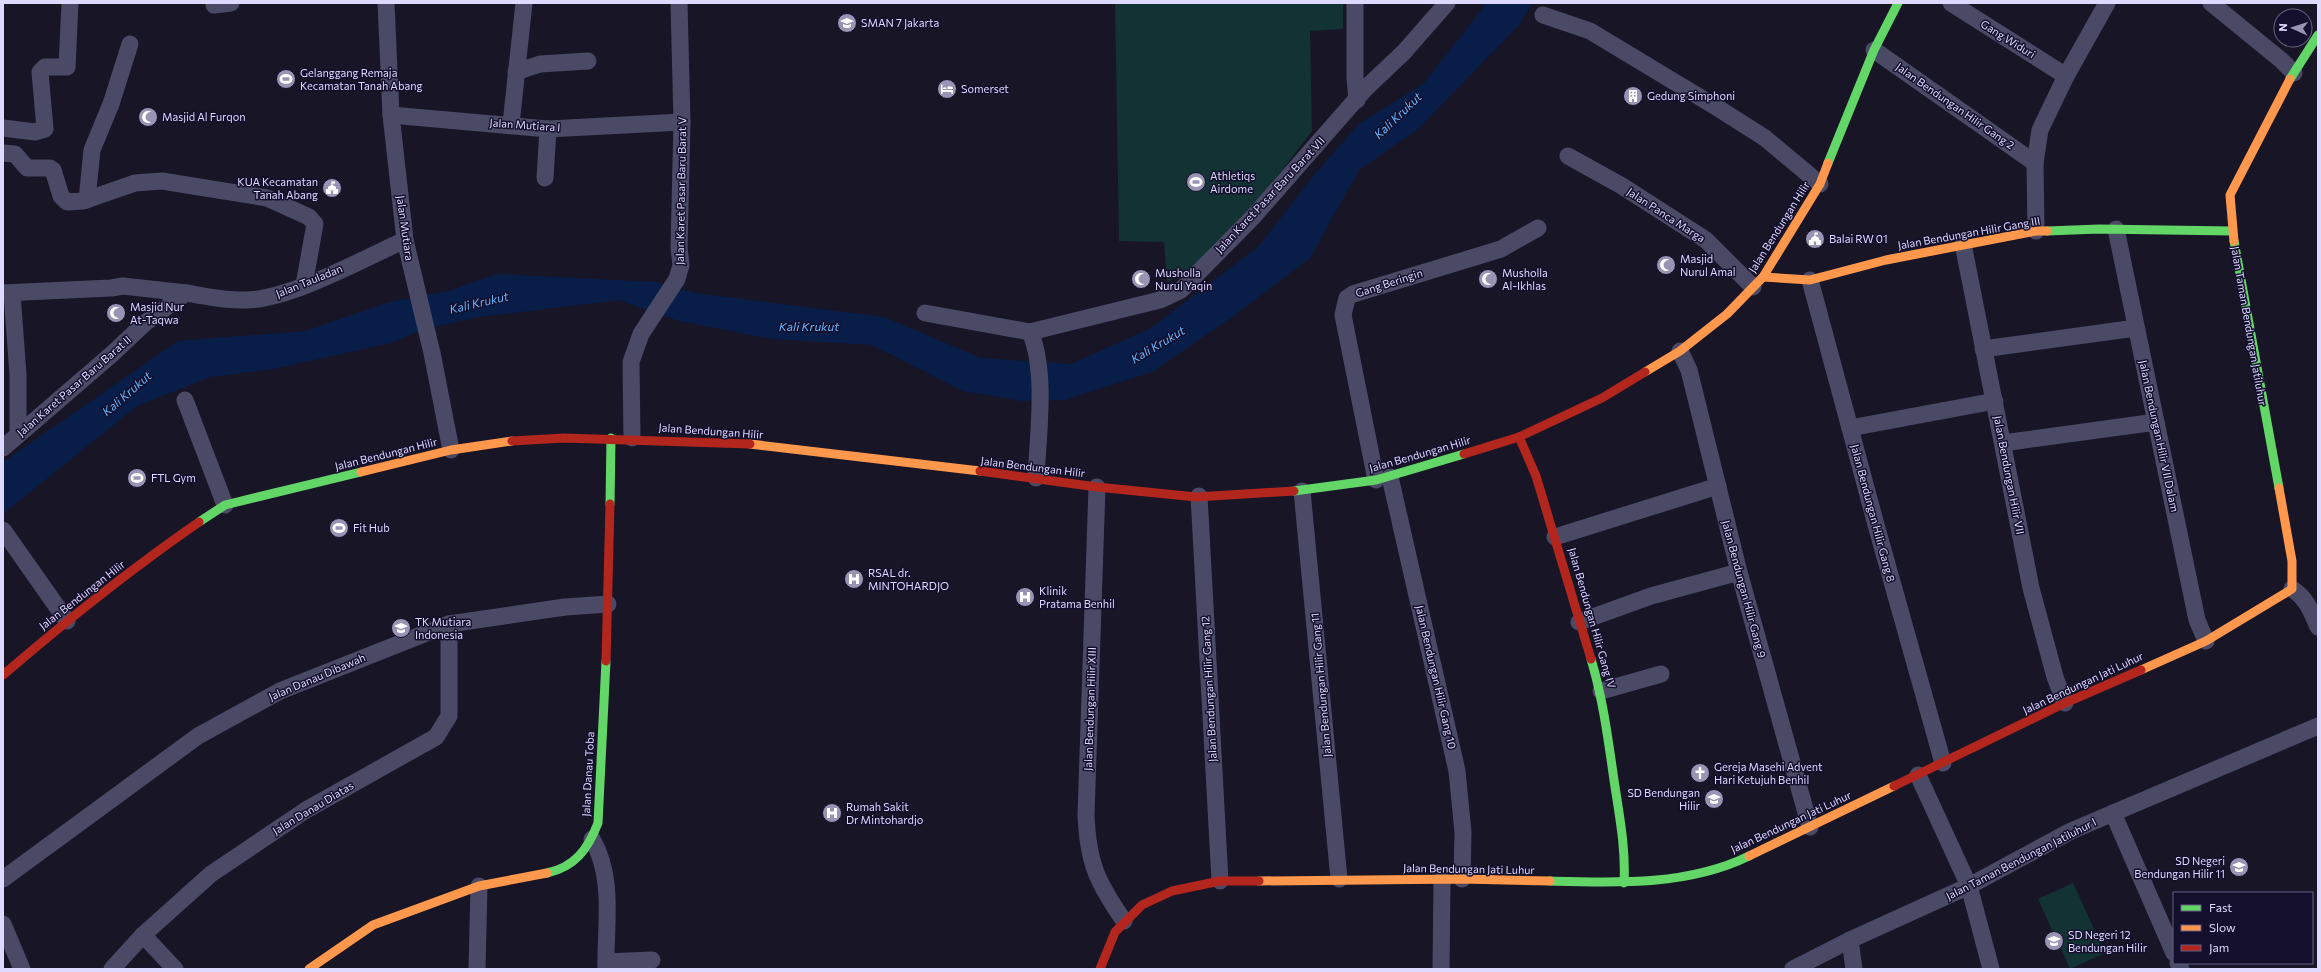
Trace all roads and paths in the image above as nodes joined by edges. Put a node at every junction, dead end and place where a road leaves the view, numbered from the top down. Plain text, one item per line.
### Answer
1 (70, 3) edge
2 (231, 3) edge
3 (386, 3) edge
4 (524, 3) edge
5 (679, 3) edge
6 (1355, 3) edge
7 (1447, 3) edge
8 (1898, 3) edge
9 (1951, 3) edge
10 (2107, 3) edge
11 (2211, 3) edge
12 (214, 5) dead end
13 (1543, 15) dead end
14 (2318, 36) edge
15 (130, 44) dead end
16 (1874, 50) junction
17 (588, 61) dead end
18 (516, 72) junction
19 (2294, 73) junction
20 (2066, 76) junction
21 (1357, 100) junction
22 (391, 115) junction
23 (682, 122) junction
24 (511, 124) junction
25 (3, 128) edge
26 (548, 128) junction
27 (3, 153) edge
28 (1568, 156) dead end
29 (2035, 163) junction
30 (545, 178) dead end
31 (1820, 184) junction
32 (87, 200) junction
33 (1538, 228) dead end
34 (2116, 229) junction
35 (2036, 231) junction
36 (2232, 231) junction
37 (405, 240) junction
38 (1963, 244) junction
39 (1810, 280) junction
40 (1758, 282) junction
41 (304, 285) junction
42 (7, 293) edge
43 (186, 293) junction
44 (925, 313) dead end
45 (2136, 328) junction
46 (1030, 332) junction
47 (1983, 349) junction
48 (1680, 351) junction
49 (185, 400) dead end
50 (1995, 401) junction
51 (2156, 422) junction
52 (1850, 428) junction
53 (18, 434) junction
54 (1519, 437) junction
55 (612, 438) junction
56 (632, 438) junction
57 (2003, 444) junction
58 (3, 448) edge
59 (451, 450) junction
60 (1036, 478) junction
61 (1383, 478) junction
62 (1718, 486) junction
63 (1097, 487) junction
64 (1302, 490) junction
65 (1199, 496) junction
66 (225, 505) junction
67 (5, 533) edge
68 (1555, 537) junction
69 (1739, 572) junction
70 (2292, 589) junction
71 (608, 604) junction
72 (2314, 607) edge
73 (67, 621) junction
74 (1579, 622) junction
75 (449, 624) junction
76 (2318, 627) edge
77 (2206, 640) junction
78 (1661, 674) dead end
79 (3, 675) edge
80 (1601, 691) junction
81 (2066, 703) junction
82 (2318, 726) edge
83 (1943, 763) junction
84 (1918, 775) junction
85 (2113, 813) junction
86 (1810, 827) junction
87 (592, 839) junction
88 (3, 879) edge
89 (1339, 879) junction
90 (1462, 879) junction
91 (1442, 880) junction
92 (1220, 881) junction
93 (1624, 884) junction
94 (480, 886) junction
95 (1969, 886) junction
96 (1124, 921) junction
97 (3, 924) edge
98 (143, 935) junction
99 (1850, 940) junction
100 (2173, 951) edge
101 (652, 960) dead end
102 (606, 965) edge
103 (22, 969) edge
104 (112, 969) edge
105 (175, 969) edge
106 (309, 969) edge
107 (477, 969) edge
108 (1100, 969) edge
109 (1441, 969) edge
110 (1793, 969) edge
111 (1854, 969) edge
112 (1991, 969) edge

1 - 25 street
2 - 12 street
3 - 22 street, Jalan Mutiara
4 - 18 street
5 - 23 street, Jalan Karet Pasar Baru Barat V
6 - 21 street
7 - 21 street, Jalan Karet Pasar Baru Barat VII
8 - 16 street, Jalan Bendungan Hilir
9 - 20 street, Gang Widuri
10 - 20 street
11 - 19 street
13 - 31 street
14 - 19 street, Jalan Taman Bendungan Jatiluhur
15 - 32 street
16 - 29 street, Jalan Bendungan Hilir Gang 2
16 - 31 street, Jalan Bendungan Hilir
17 - 18 street
18 - 24 street
19 - 36 street, Jalan Taman Bendungan Jatiluhur
20 - 29 street
21 - 46 street, Jalan Karet Pasar Baru Barat VII
22 - 24 street, Jalan Mutiara I
22 - 37 street, Jalan Mutiara
23 - 26 street, Jalan Mutiara I
23 - 56 street, Jalan Karet Pasar Baru Barat V
24 - 26 street, Jalan Mutiara I
26 - 30 street
27 - 32 street
28 - 40 street, Jalan Panca Marga
29 - 35 street
31 - 40 street, Jalan Bendungan Hilir
32 - 41 street
33 - 61 street, Gang Beringin
34 - 35 street, Jalan Bendungan Hilir Gang III
34 - 36 street, Jalan Bendungan Hilir Gang III
34 - 45 street, Jalan Bendungan Hilir VII Dalam
35 - 38 street, Jalan Bendungan Hilir Gang III
36 - 70 street, Jalan Taman Bendungan Jatiluhur
37 - 41 street, Jalan Tauladan
37 - 59 street, Jalan Mutiara
38 - 39 street, Jalan Bendungan Hilir Gang III
38 - 47 street, Jalan Bendungan Hilir VII
39 - 40 street, Jalan Bendungan Hilir Gang III
39 - 52 street, Jalan Bendungan Hilir Gang 8
40 - 48 street, Jalan Bendungan Hilir
41 - 43 street, Jalan Tauladan
42 - 43 street, Jalan Tauladan
42 - 53 street
43 - 53 street, Jalan Karet Pasar Baru Barat II
44 - 46 street, Jalan Karet Pasar Baru Barat VII
45 - 47 street
45 - 51 street, Jalan Bendungan Hilir VII Dalam
46 - 60 street
47 - 50 street, Jalan Bendungan Hilir VII
48 - 54 street, Jalan Bendungan Hilir
48 - 62 street, Jalan Bendungan Hilir Gang 9
49 - 66 street
50 - 52 street
50 - 57 street, Jalan Bendungan Hilir VII
51 - 57 street
51 - 77 street, Jalan Bendungan Hilir VII Dalam
52 - 83 street, Jalan Bendungan Hilir Gang 8
53 - 58 street, Jalan Karet Pasar Baru Barat II
54 - 61 street, Jalan Bendungan Hilir
54 - 68 street, Jalan Bendungan Hilir Gang IV
55 - 56 street, Jalan Bendungan Hilir
55 - 59 street, Jalan Bendungan Hilir
55 - 71 street, Jalan Danau Toba
56 - 60 street, Jalan Bendungan Hilir
57 - 81 street, Jalan Bendungan Hilir VII
59 - 66 street, Jalan Bendungan Hilir
60 - 63 street, Jalan Bendungan Hilir
61 - 64 street, Jalan Bendungan Hilir
61 - 90 street, Jalan Bendungan Hilir Gang 10
62 - 68 street
62 - 69 street, Jalan Bendungan Hilir Gang 9
63 - 65 street, Jalan Bendungan Hilir
63 - 96 street, Jalan Bendungan Hilir XIII
64 - 65 street, Jalan Bendungan Hilir
64 - 89 street, Jalan Bendungan Hilir Gang 11
65 - 92 street, Jalan Bendungan Hilir Gang 12
66 - 73 street, Jalan Bendungan Hilir
67 - 73 street
68 - 74 street, Jalan Bendungan Hilir Gang IV
69 - 74 street
69 - 86 street, Jalan Bendungan Hilir Gang 9
70 - 72 street
70 - 77 street, Jalan Bendungan Jati Luhur
71 - 75 street, Jalan Danau Dibawah
71 - 87 street, Jalan Danau Toba
72 - 76 street
73 - 79 street, Jalan Bendungan Hilir
74 - 80 street, Jalan Bendungan Hilir Gang IV
75 - 88 street, Jalan Danau Dibawah
75 - 98 street, Jalan Danau Diatas
77 - 81 street, Jalan Bendungan Jati Luhur
78 - 80 street
80 - 93 street, Jalan Bendungan Hilir Gang IV
81 - 83 street, Jalan Bendungan Jati Luhur
82 - 85 street, Jalan Taman Bendungan Jatiluhur I
83 - 84 street, Jalan Bendungan Jati Luhur
84 - 86 street, Jalan Bendungan Jati Luhur
84 - 95 street
85 - 95 street, Jalan Taman Bendungan Jatiluhur I
85 - 100 street
86 - 93 street, Jalan Bendungan Jati Luhur
87 - 94 street, Jalan Danau Toba
87 - 102 street
89 - 91 street, Jalan Bendungan Jati Luhur
89 - 92 street, Jalan Bendungan Jati Luhur
90 - 91 street, Jalan Bendungan Jati Luhur
90 - 93 street, Jalan Bendungan Jati Luhur
91 - 109 street
92 - 96 street, Jalan Bendungan Jati Luhur
94 - 106 street, Jalan Danau Toba
94 - 107 street
95 - 99 street, Jalan Taman Bendungan Jatiluhur I
95 - 112 street
96 - 108 street, Jalan Bendungan Jati Luhur
97 - 103 street
98 - 104 street, Jalan Danau Diatas
98 - 105 street
99 - 110 street, Jalan Taman Bendungan Jatiluhur I
99 - 111 street
101 - 102 street

